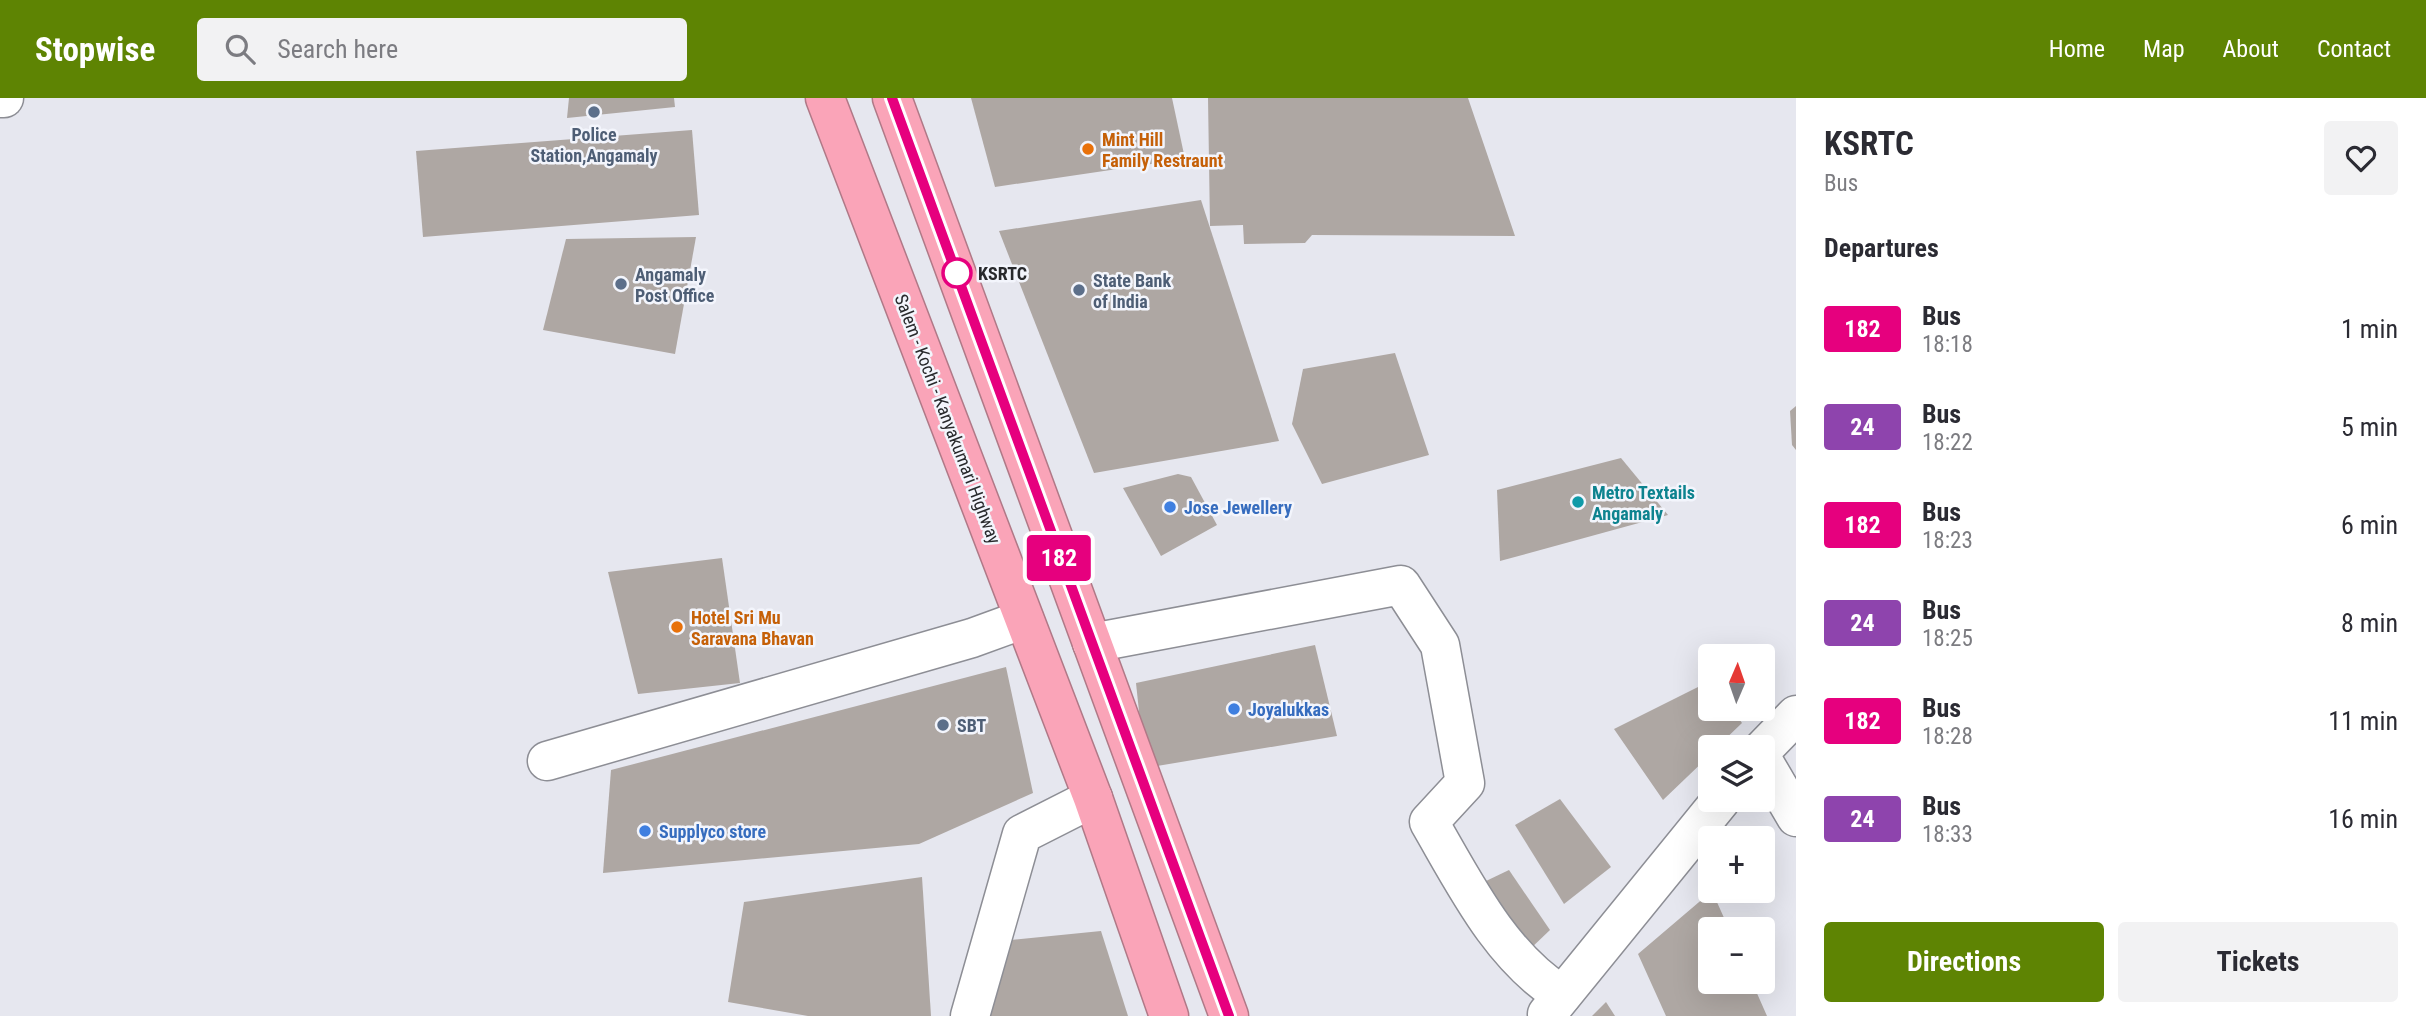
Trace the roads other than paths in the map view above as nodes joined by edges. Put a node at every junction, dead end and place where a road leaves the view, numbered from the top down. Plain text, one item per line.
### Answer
1 (825, 98) edge
2 (892, 98) edge
3 (1024, 619) junction
4 (1092, 643) junction
5 (1796, 715) edge
6 (1775, 737) edge
7 (547, 761) dead end
8 (1775, 781) edge
9 (1093, 798) junction
10 (1711, 812) edge
11 (1796, 817) edge
12 (1554, 1005) edge
13 (970, 1016) edge
14 (1169, 1016) edge
15 (1229, 1016) edge

1 - 3 highway, Salem - Kochi - Kanyakumari Highway
2 - 4 highway
3 - 7 street
3 - 9 highway, Salem - Kochi - Kanyakumari Highway
4 - 12 street
4 - 15 highway
5 - 6 street
8 - 11 street
9 - 13 street
9 - 14 highway, Salem - Kochi - Kanyakumari Highway
10 - 12 street

